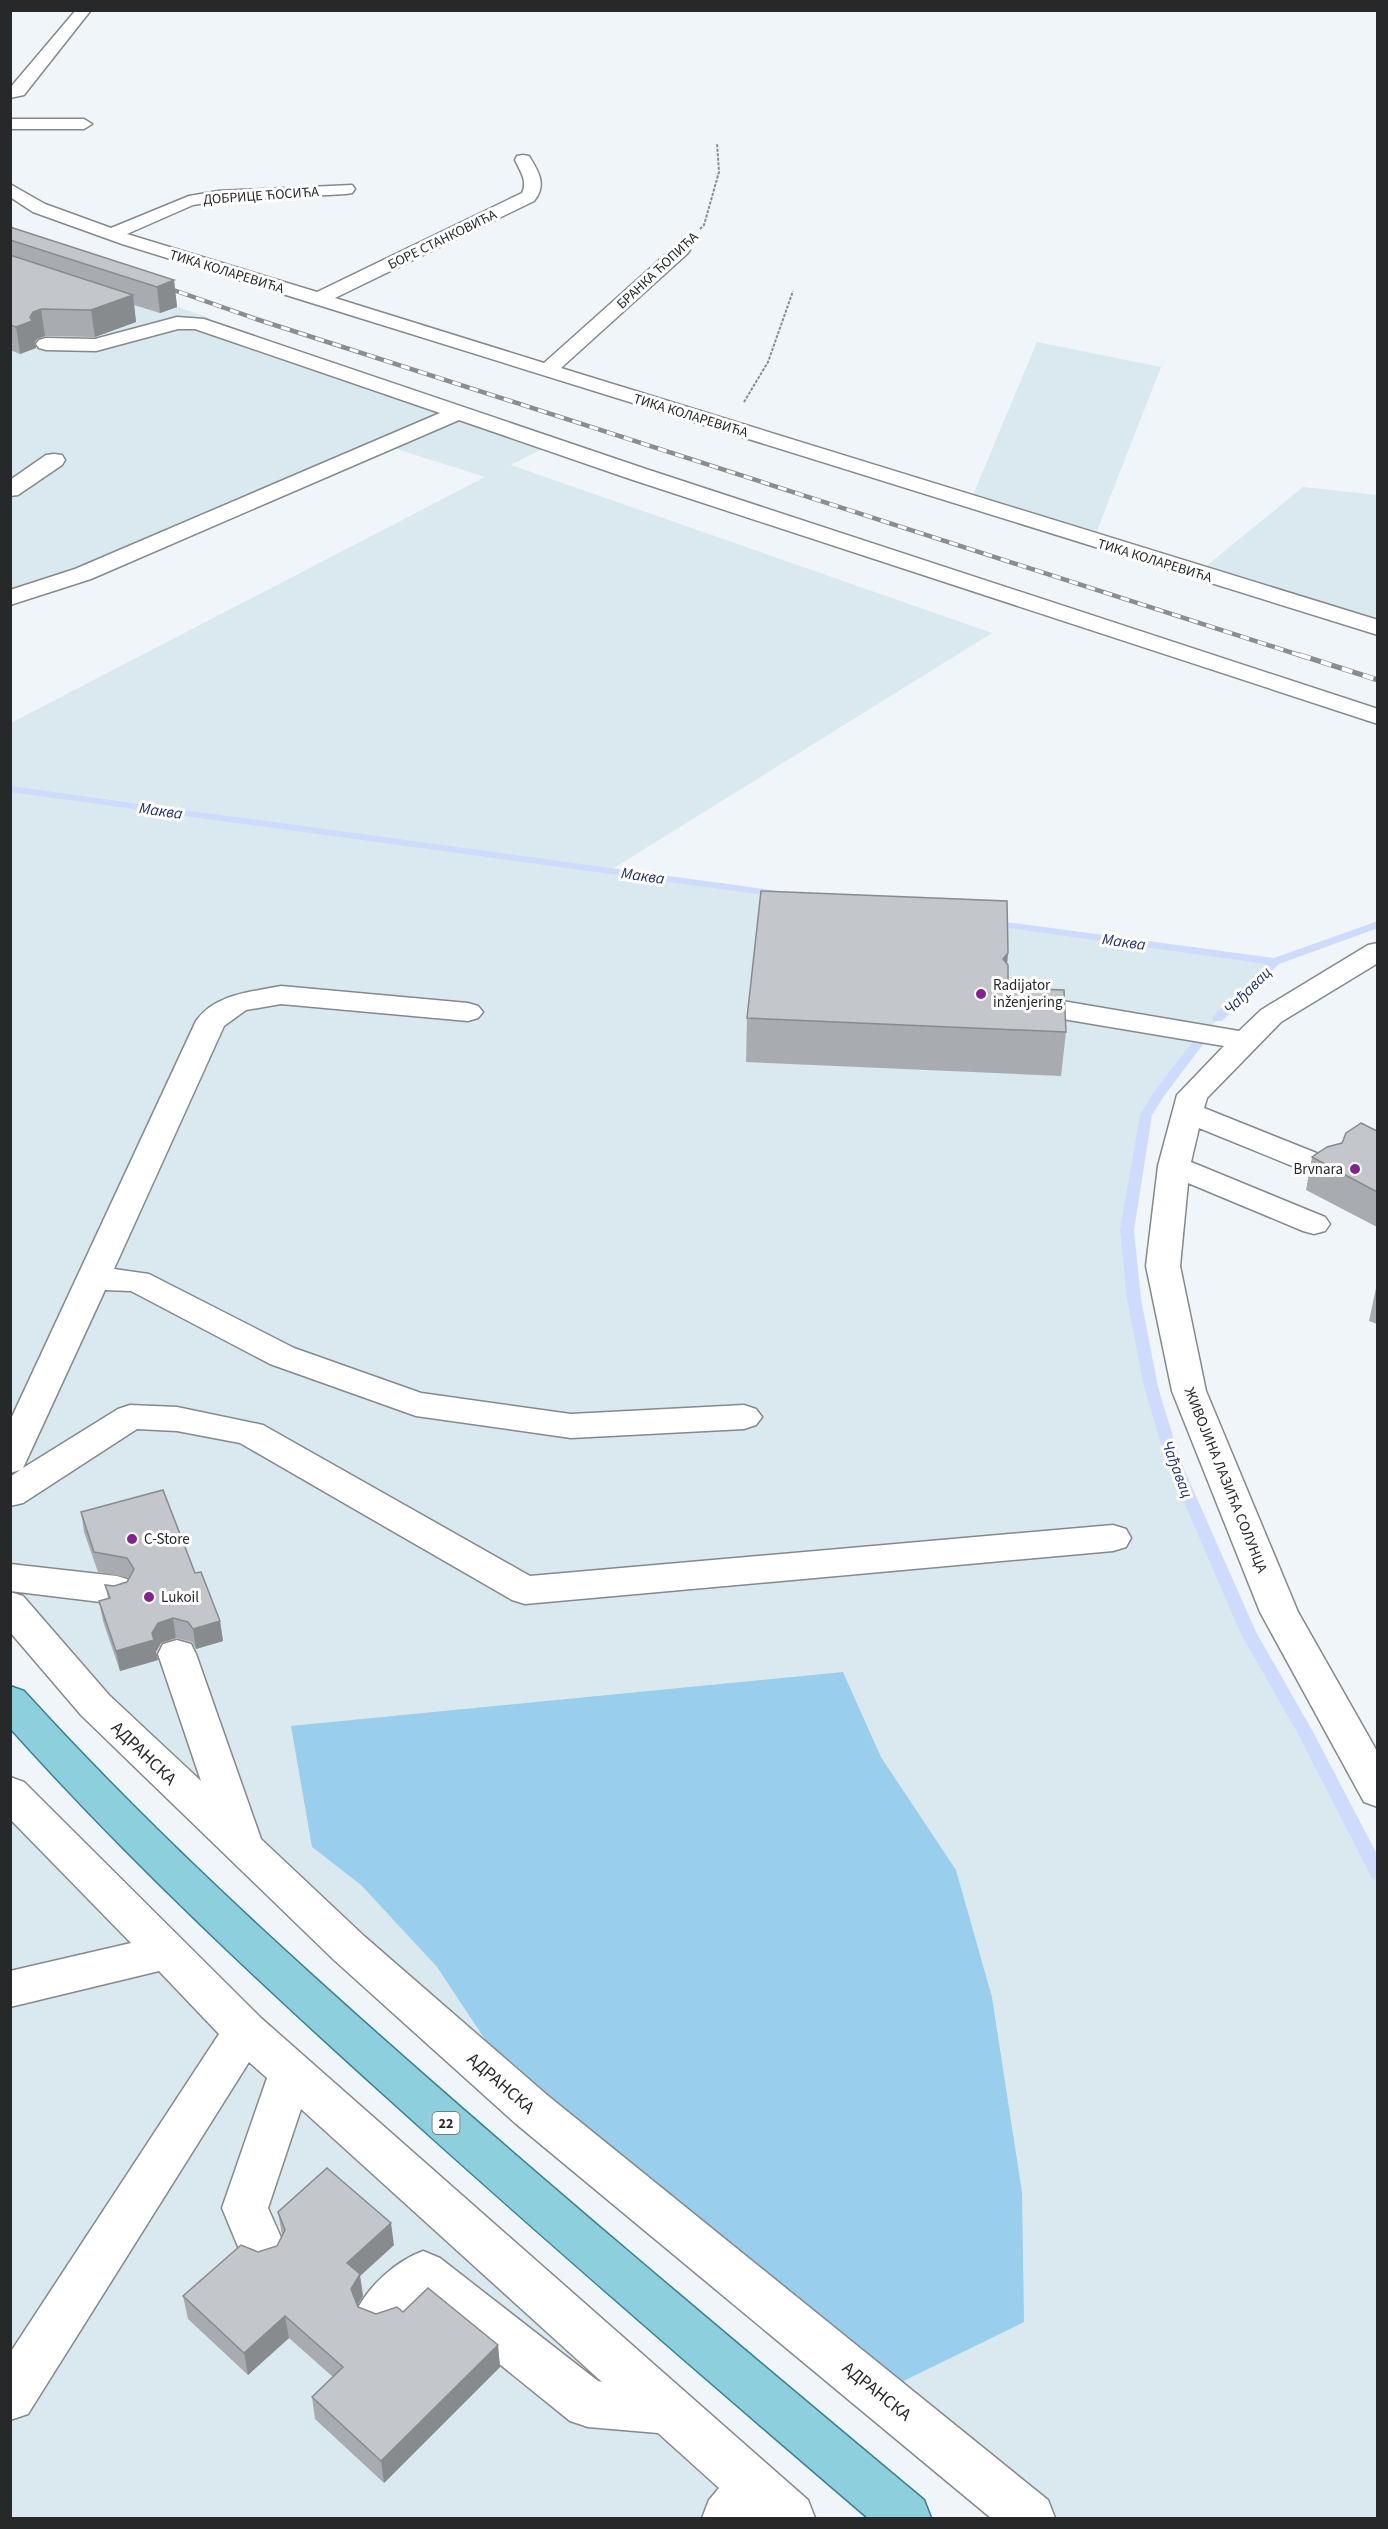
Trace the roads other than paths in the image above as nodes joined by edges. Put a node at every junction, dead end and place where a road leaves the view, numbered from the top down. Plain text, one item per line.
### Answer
1 (84, 10) edge
2 (10, 93) edge
3 (10, 124) edge
4 (84, 124) dead end
5 (523, 160) dead end
6 (10, 189) edge
7 (346, 189) dead end
8 (111, 234) junction
9 (681, 250) road end
10 (318, 299) junction
11 (139, 314) dead end
12 (171, 325) junction
13 (46, 344) dead end
14 (547, 370) junction
15 (459, 412) junction
16 (54, 460) dead end
17 (10, 489) edge
18 (10, 598) edge
19 (1377, 628) edge
20 (1377, 717) edge
21 (1377, 951) edge
22 (1017, 1002) edge
23 (468, 1012) dead end
24 (1247, 1041) junction
25 (1188, 1113) junction
26 (1174, 1166) junction
27 (1323, 1167) edge
28 (1314, 1224) dead end
29 (95, 1279) junction
30 (744, 1417) dead end
31 (10, 1461) edge
32 (10, 1494) edge
33 (1113, 1538) dead end
34 (10, 1577) edge
35 (117, 1590) edge
36 (10, 1606) edge
37 (177, 1654) dead end
38 (10, 1701) edge
39 (1377, 1791) edge
40 (10, 1792) edge
41 (244, 1850) junction
42 (166, 1952) junction
43 (10, 1989) edge
44 (245, 2031) junction
45 (291, 2072) junction
46 (262, 2252) edge
47 (380, 2312) edge
48 (10, 2397) edge
49 (669, 2410) junction
50 (757, 2508) edge
51 (906, 2518) edge
52 (1030, 2518) edge

1 - 2 street
3 - 4 street
5 - 10 street, БОРЕ СТАНКОВИЋА
6 - 8 street, ТИКА КОЛАРЕВИЋА
7 - 8 street, ДОБРИЦЕ ЋОСИЋА
8 - 10 street, ТИКА КОЛАРЕВИЋА
9 - 14 street, БРАНКА ЋОПИЋА
10 - 14 street, ТИКА КОЛАРЕВИЋА
11 - 12 street
12 - 13 street
12 - 15 street
14 - 19 street, ТИКА КОЛАРЕВИЋА
15 - 18 street
15 - 20 street
16 - 17 street
21 - 24 street, ЖИВОЈИНА ЛАЗИЋА СОЛУНЦА
22 - 24 street
23 - 29 street
24 - 25 street, ЖИВОЈИНА ЛАЗИЋА СОЛУНЦА
25 - 26 street, ЖИВОЈИНА ЛАЗИЋА СОЛУНЦА
25 - 27 street
26 - 28 street
26 - 39 street, ЖИВОЈИНА ЛАЗИЋА СОЛУНЦА
29 - 30 street
29 - 31 street
32 - 33 street
34 - 35 street
36 - 41 street, АДРАНСКА
37 - 41 street
38 - 51 main road, 22
40 - 42 street
41 - 52 street, АДРАНСКА
42 - 43 street
42 - 44 street
44 - 45 street
44 - 48 street
45 - 46 street
45 - 49 street
47 - 49 street
49 - 50 street

